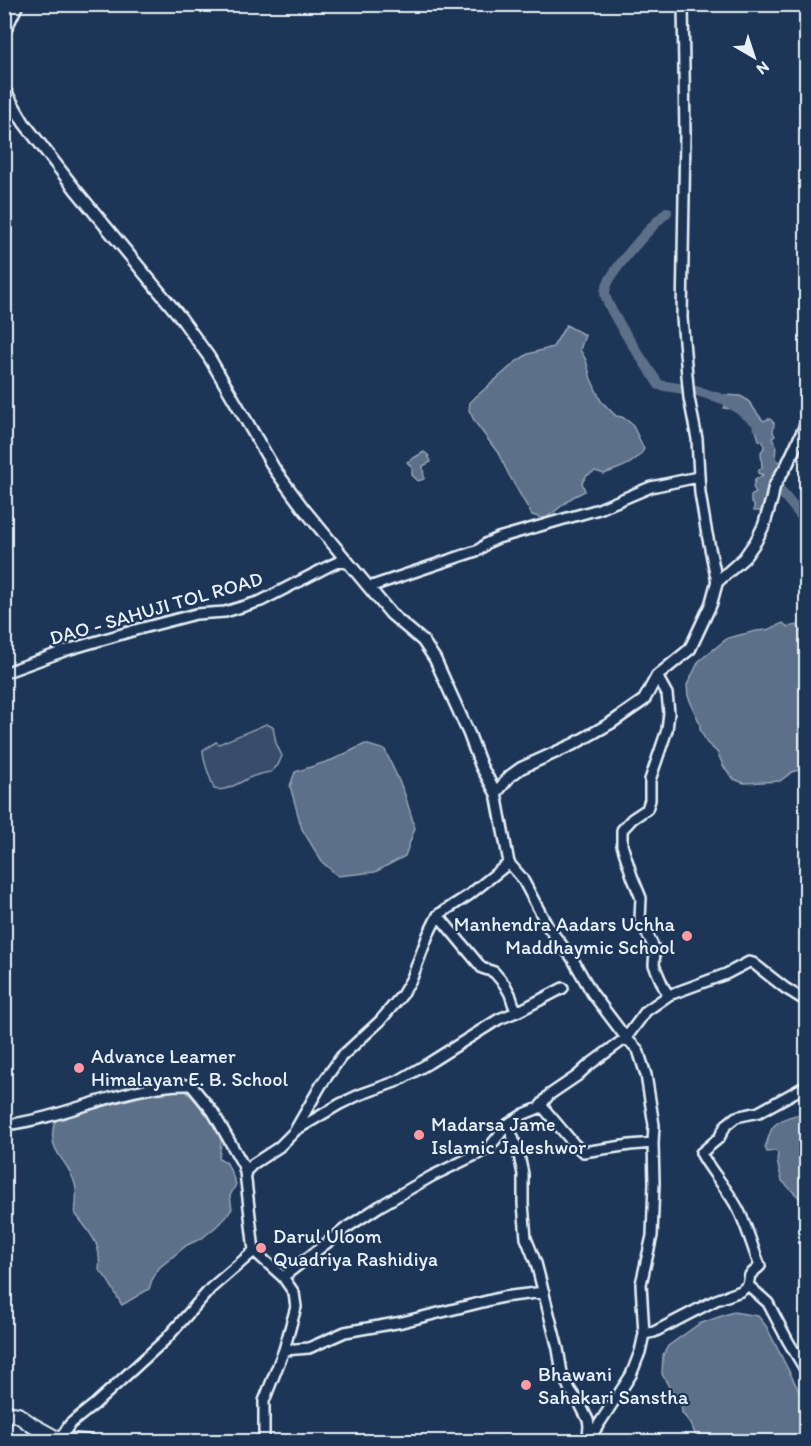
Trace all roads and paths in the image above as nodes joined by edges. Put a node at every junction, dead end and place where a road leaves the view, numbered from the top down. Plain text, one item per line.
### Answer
1 (15, 4) edge
2 (683, 4) edge
3 (4, 27) edge
4 (4, 89) edge
5 (807, 424) edge
6 (698, 477) junction
7 (349, 563) junction
8 (717, 582) junction
9 (369, 587) junction
10 (4, 673) edge
11 (657, 676) junction
12 (496, 793) junction
13 (509, 863) junction
14 (438, 915) junction
15 (563, 988) dead end
16 (669, 995) junction
17 (807, 1001) edge
18 (519, 1011) junction
19 (626, 1038) junction
20 (807, 1086) edge
21 (541, 1105) junction
22 (508, 1124) junction
23 (4, 1125) edge
24 (294, 1132) junction
25 (653, 1143) junction
26 (245, 1172) junction
27 (254, 1251) junction
28 (283, 1277) junction
29 (748, 1285) junction
30 (544, 1292) junction
31 (644, 1334) junction
32 (284, 1350) junction
33 (807, 1371) edge
34 (4, 1412) edge
35 (59, 1441) edge
36 (588, 1441) edge
37 (87, 1442) edge
38 (264, 1442) edge

1 - 3 highway
2 - 6 street
4 - 7 street
5 - 8 street
6 - 8 street
6 - 9 street
7 - 9 street
7 - 10 street, DAO - SAHUJI TOL ROAD
8 - 11 street
9 - 12 street
11 - 12 street
11 - 16 street
12 - 13 street
13 - 14 street
13 - 19 street
14 - 18 street
14 - 24 street
15 - 18 street
16 - 17 street
16 - 19 street
18 - 24 street
19 - 21 street
19 - 25 street
20 - 29 street
21 - 22 street
21 - 25 street
22 - 28 street
22 - 30 street
23 - 26 street
24 - 26 street
25 - 31 street
26 - 27 street
27 - 28 street
27 - 35 street
28 - 32 street
29 - 31 street
29 - 33 street
30 - 32 street
30 - 36 street
31 - 36 street
32 - 38 street
34 - 35 main road
35 - 37 main road

